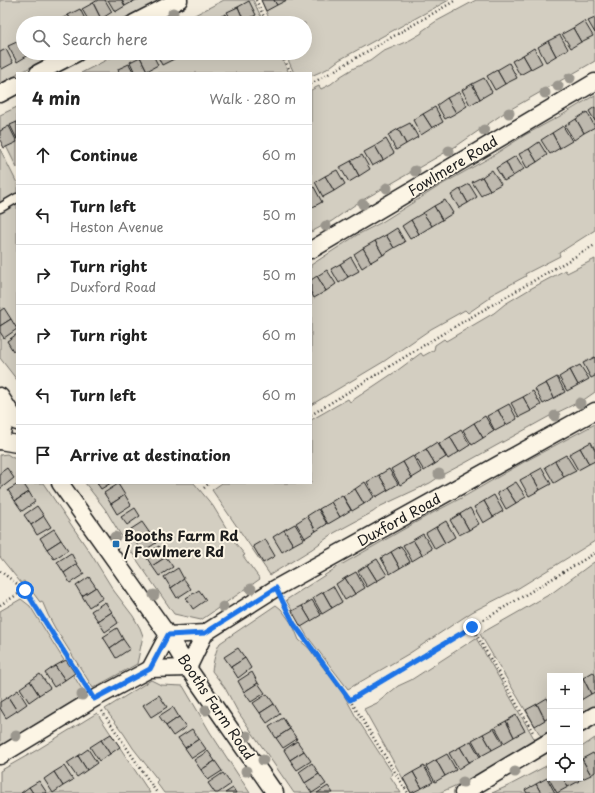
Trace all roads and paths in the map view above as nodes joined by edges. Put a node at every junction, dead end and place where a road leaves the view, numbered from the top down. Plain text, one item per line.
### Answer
1 (179, 0) edge
2 (256, 0) edge
3 (456, 0) edge
4 (148, 16) edge
5 (264, 16) edge
6 (63, 60) edge
7 (284, 60) edge
8 (40, 72) edge
9 (290, 72) edge
10 (595, 82) edge
11 (312, 83) edge
12 (16, 85) edge
13 (0, 94) edge
14 (16, 199) edge
15 (0, 208) edge
16 (595, 245) edge
17 (312, 249) edge
18 (11, 409) edge
19 (595, 411) edge
20 (312, 414) edge
21 (0, 441) edge
22 (16, 444) edge
23 (61, 484) edge
24 (208, 484) edge
25 (204, 488) dead end
26 (595, 553) edge
27 (0, 571) edge
28 (276, 588) junction
29 (25, 590) junction
30 (0, 605) edge
31 (472, 627) junction
32 (205, 633) junction
33 (168, 635) junction
34 (188, 668) junction
35 (150, 669) junction
36 (94, 699) junction
37 (350, 700) junction
38 (595, 715) edge
39 (583, 722) edge
40 (545, 744) edge
41 (0, 756) edge
42 (157, 793) edge
43 (275, 793) edge
44 (408, 793) edge
45 (463, 793) edge

1 - 4 street
2 - 5 path
3 - 11 path
6 - 8 street
7 - 9 path
10 - 17 street, Fowlmere Road
12 - 13 street
14 - 15 lane
16 - 20 path
18 - 21 street
19 - 28 street, Duxford Road
21 - 22 street
23 - 33 street, Booths Farm Road
24 - 25 path
26 - 31 path
27 - 29 path
28 - 32 street, Duxford Road
28 - 37 path
29 - 30 path
29 - 36 path
31 - 37 path
31 - 40 path
32 - 33 street, Duxford Road
32 - 34 street
33 - 34 street, Booths Farm Road
33 - 35 street
34 - 35 street
34 - 43 street, Booths Farm Road
35 - 36 street
36 - 41 street
36 - 42 path
37 - 44 path
38 - 39 street
40 - 45 street

